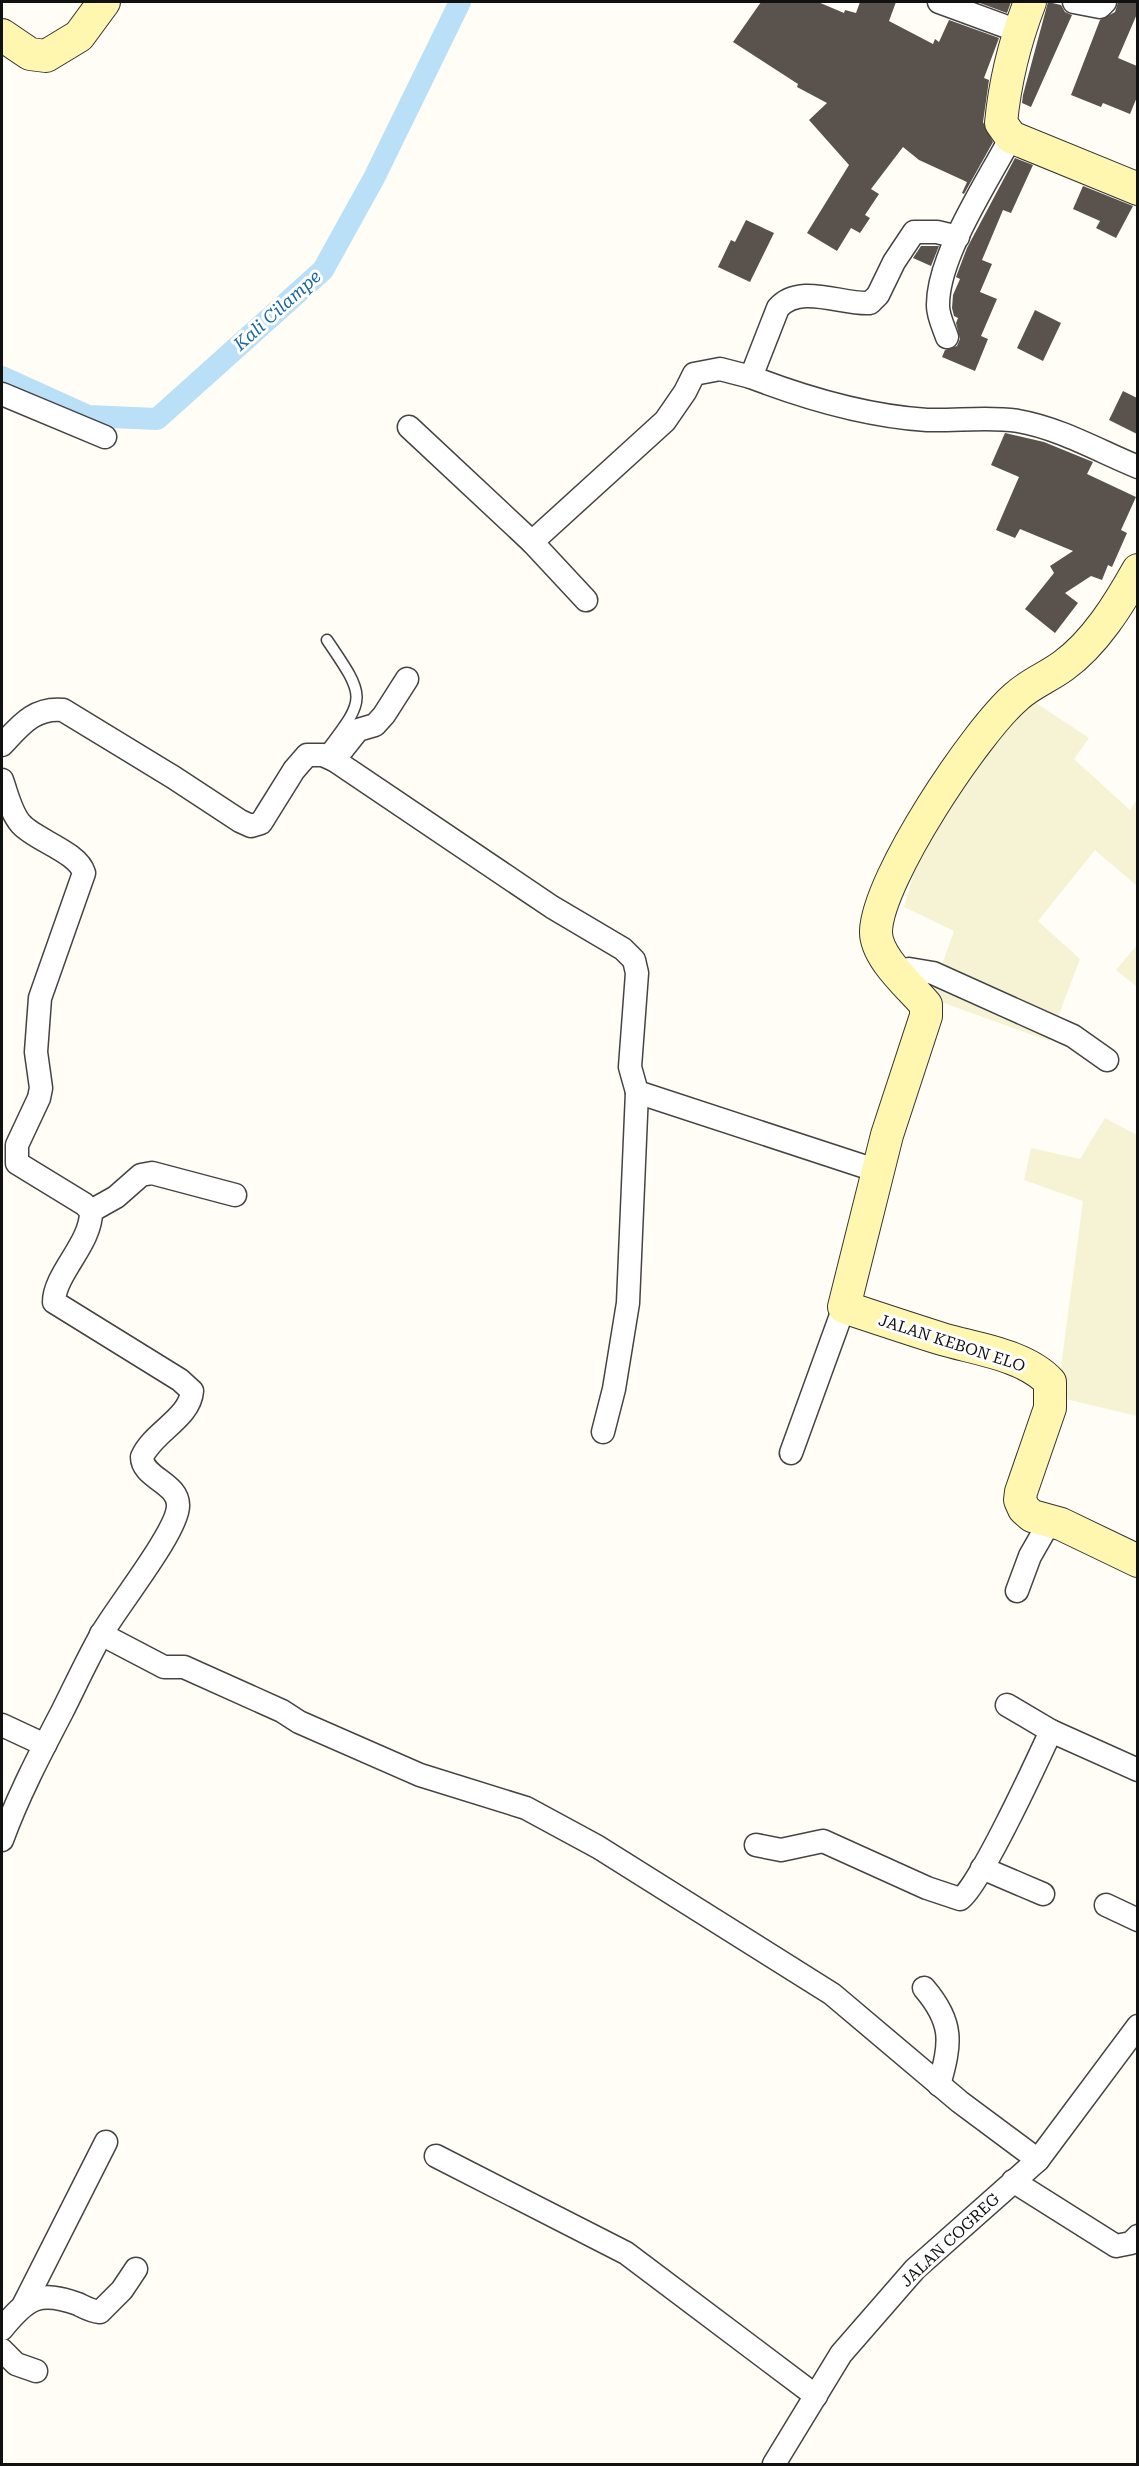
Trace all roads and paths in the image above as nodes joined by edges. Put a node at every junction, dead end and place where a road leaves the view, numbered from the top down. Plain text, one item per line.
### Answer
1 (104, 2) edge
2 (939, 2) edge
3 (1030, 2) edge
4 (1074, 2) edge
5 (1105, 2) edge
6 (1018, 31) junction
7 (2, 35) edge
8 (1011, 137) junction
9 (1137, 189) edge
10 (958, 237) junction
11 (947, 337) dead end
12 (751, 377) junction
13 (2, 394) edge
14 (409, 427) dead end
15 (105, 437) dead end
16 (1137, 467) edge
17 (532, 542) junction
18 (1137, 570) edge
19 (586, 600) dead end
20 (327, 640) dead end
21 (407, 679) dead end
22 (2, 745) edge
23 (329, 757) junction
24 (2, 780) edge
25 (898, 975) junction
26 (1107, 1060) dead end
27 (637, 1092) junction
28 (878, 1171) junction
29 (234, 1195) dead end
30 (90, 1211) junction
31 (844, 1308) junction
32 (603, 1432) dead end
33 (791, 1453) dead end
34 (1050, 1521) junction
35 (1137, 1561) edge
36 (1017, 1591) dead end
37 (101, 1634) junction
38 (1007, 1705) dead end
39 (2, 1725) edge
40 (1051, 1731) junction
41 (45, 1745) junction
42 (1137, 1770) edge
43 (2, 1840) edge
44 (756, 1845) dead end
45 (981, 1868) junction
46 (1043, 1894) dead end
47 (1106, 1905) dead end
48 (1137, 1920) edge
49 (924, 1988) dead end
50 (1137, 2026) edge
51 (939, 2085) junction
52 (106, 2142) dead end
53 (436, 2156) dead end
54 (1038, 2160) junction
55 (1013, 2181) junction
56 (1137, 2236) edge
57 (136, 2269) dead end
58 (24, 2304) junction
59 (2, 2328) edge
60 (2, 2350) edge
61 (36, 2371) dead end
62 (816, 2396) junction
63 (774, 2464) edge

1 - 7 street
2 - 6 street
3 - 6 street
4 - 5 street
6 - 8 street
8 - 9 street
8 - 10 street
10 - 11 street
10 - 12 street
12 - 16 street
12 - 17 street
13 - 15 street
14 - 17 street
17 - 19 street
18 - 25 street
20 - 23 lane
21 - 23 street
22 - 23 street
23 - 27 street
24 - 30 street
25 - 26 street
25 - 28 street
27 - 28 street
27 - 32 street
28 - 31 street
29 - 30 street
30 - 37 street
31 - 33 street
31 - 34 street, JALAN KEBON ELO
34 - 35 street, JALAN KEBON ELO
34 - 36 street
37 - 41 street
37 - 51 street
38 - 40 street
39 - 41 street
40 - 42 street
40 - 45 street
41 - 43 street
44 - 45 street
45 - 46 street
47 - 48 street
49 - 51 street
50 - 54 street, JALAN COGREG
51 - 54 street
52 - 58 street
53 - 62 street
54 - 55 street, JALAN COGREG
55 - 56 street
55 - 62 street, JALAN COGREG
57 - 58 street
58 - 59 street
60 - 61 street
62 - 63 street, JALAN COGREG

